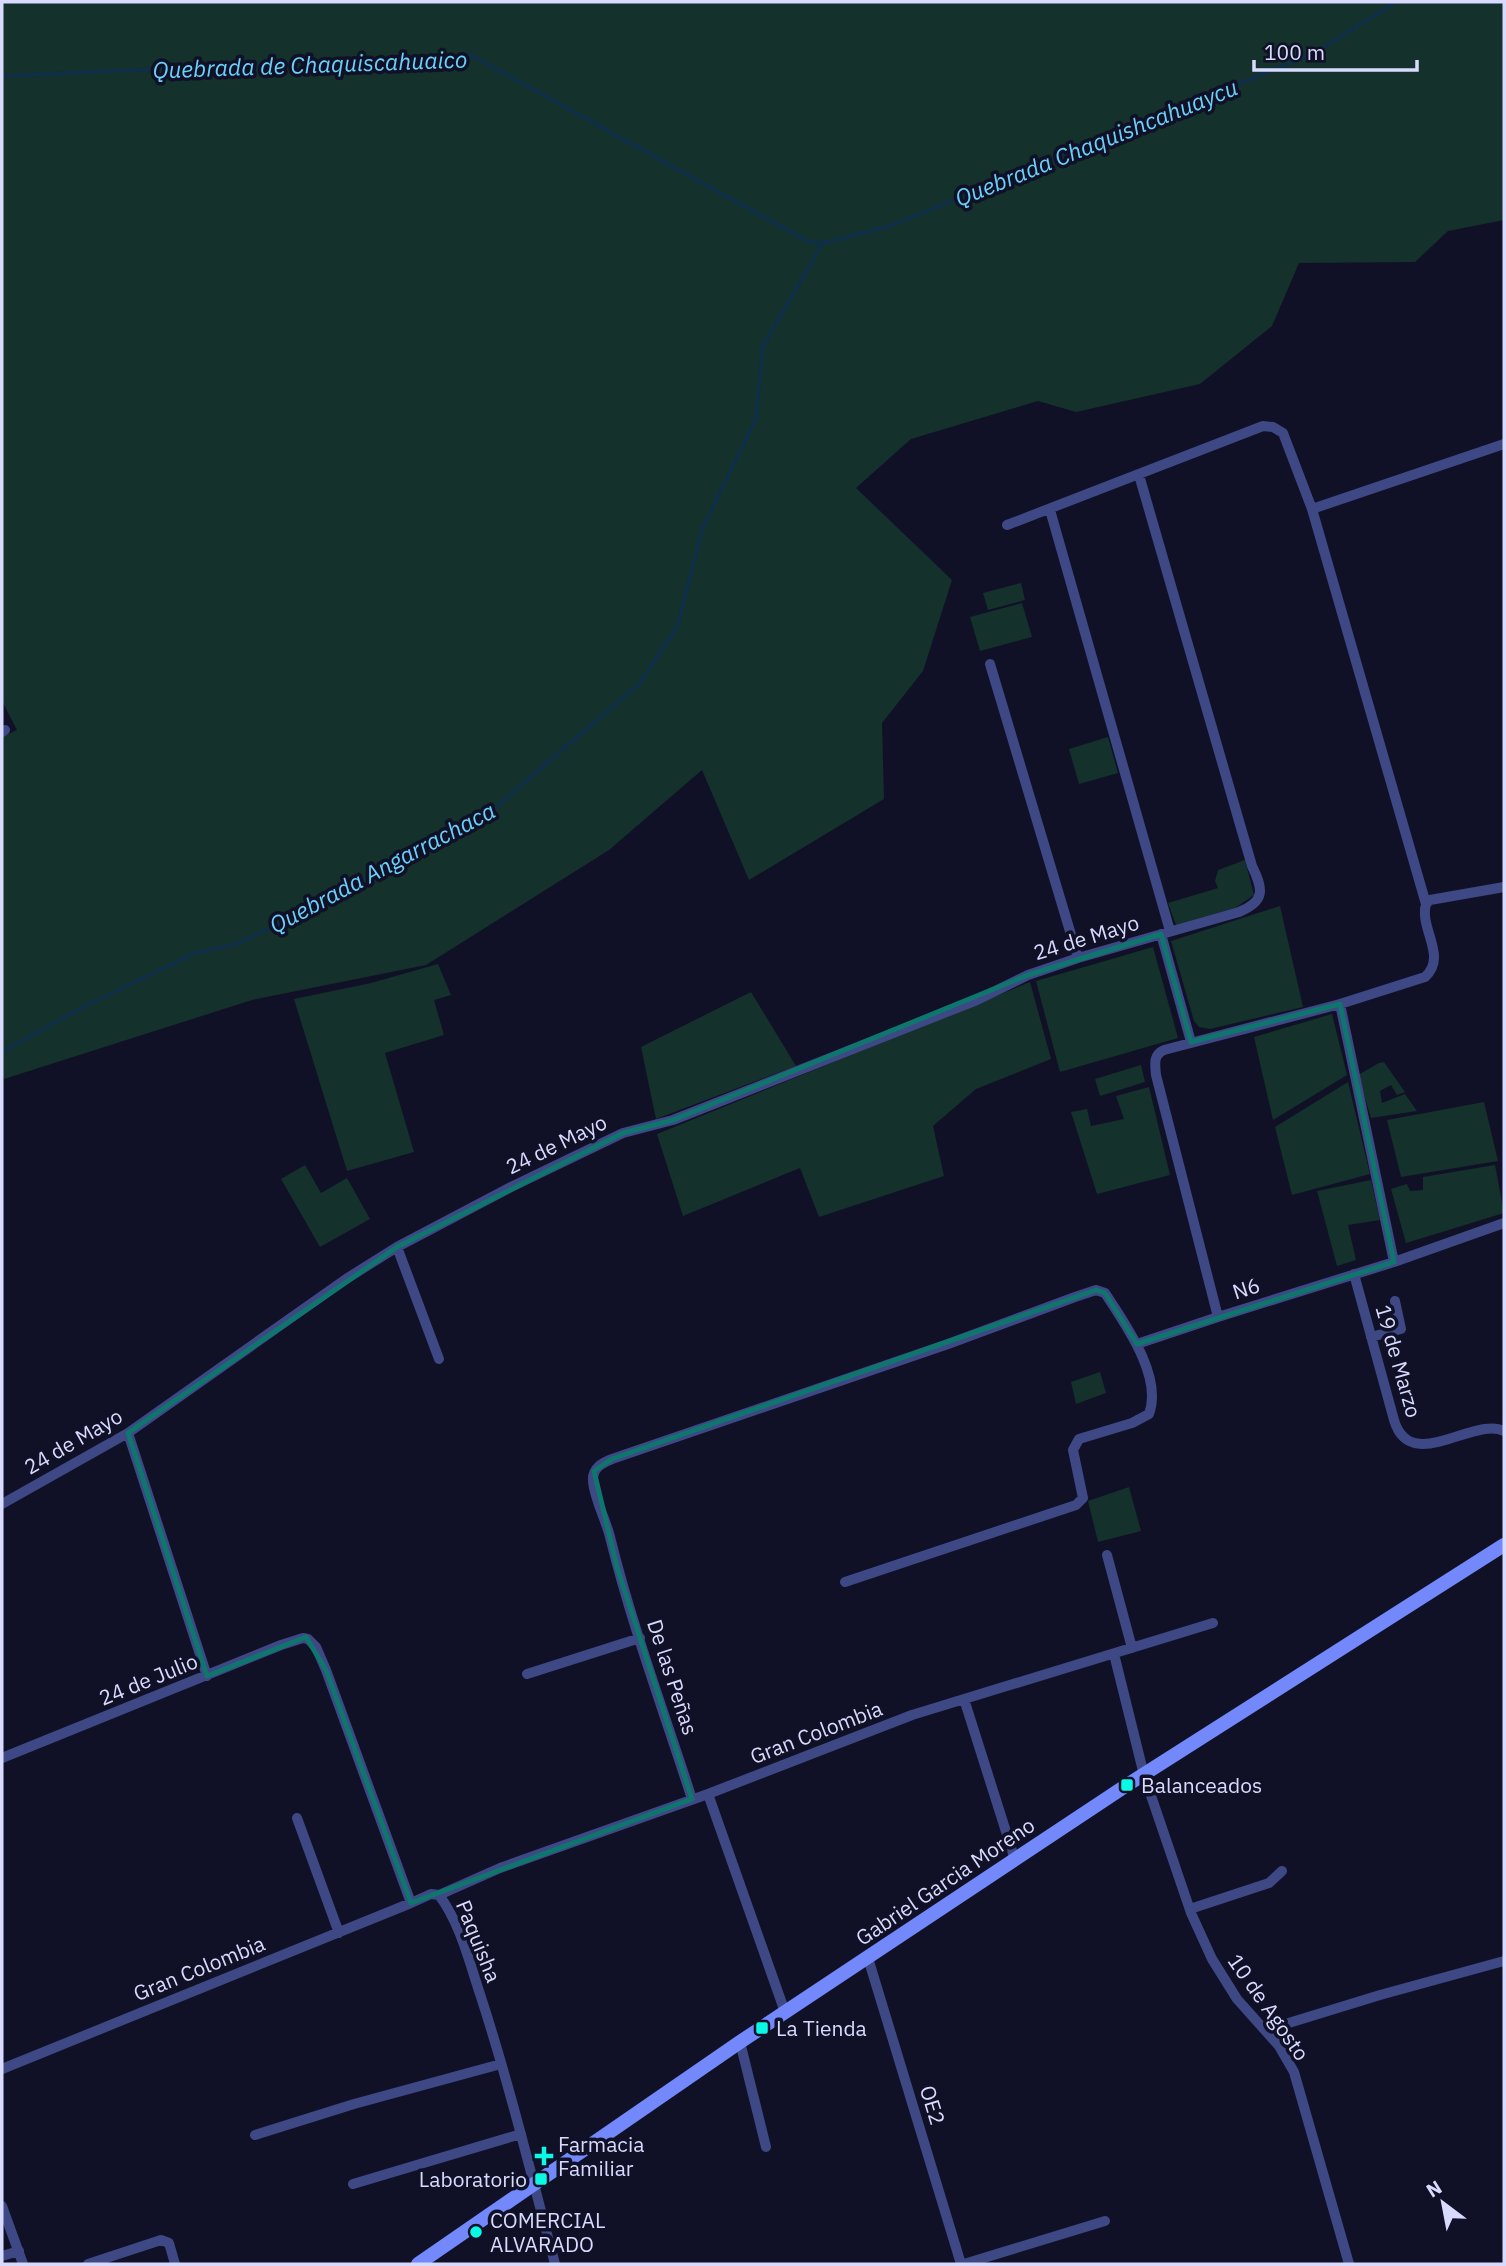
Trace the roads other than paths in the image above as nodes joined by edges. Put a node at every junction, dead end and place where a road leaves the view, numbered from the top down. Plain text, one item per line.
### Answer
1 (1504, 444) edge
2 (1139, 475) junction
3 (1312, 509) junction
4 (1050, 510) junction
5 (1007, 525) dead end
6 (990, 664) dead end
7 (1504, 887) edge
8 (1426, 904) junction
9 (1166, 933) junction
10 (1079, 958) junction
11 (1340, 1004) junction
12 (1191, 1042) junction
13 (1504, 1223) edge
14 (397, 1247) junction
15 (1394, 1262) junction
16 (1354, 1274) junction
17 (1395, 1301) dead end
18 (1218, 1317) junction
19 (1371, 1337) junction
20 (1137, 1344) junction
21 (439, 1359) dead end
22 (1504, 1431) edge
23 (128, 1433) junction
24 (2, 1504) edge
25 (1504, 1545) edge
26 (1107, 1555) dead end
27 (845, 1582) dead end
28 (1213, 1623) dead end
29 (640, 1638) junction
30 (1132, 1648) junction
31 (1114, 1654) junction
32 (527, 1674) dead end
33 (207, 1676) junction
34 (964, 1699) junction
35 (2, 1758) edge
36 (1144, 1775) junction
37 (708, 1794) junction
38 (692, 1799) junction
39 (297, 1818) dead end
40 (1015, 1860) junction
41 (1282, 1871) dead end
42 (439, 1895) junction
43 (411, 1903) junction
44 (1190, 1909) junction
45 (339, 1933) junction
46 (868, 1958) junction
47 (1504, 1961) edge
48 (785, 2012) junction
49 (1266, 2030) junction
50 (740, 2042) junction
51 (501, 2064) junction
52 (2, 2069) edge
53 (521, 2134) junction
54 (255, 2135) dead end
55 (766, 2147) dead end
56 (353, 2184) dead end
57 (534, 2184) junction
58 (2, 2206) edge
59 (1105, 2221) dead end
60 (19, 2251) junction
61 (2, 2256) edge
62 (23, 2264) edge
63 (88, 2264) edge
64 (175, 2264) edge
65 (418, 2264) edge
66 (555, 2264) edge
67 (962, 2264) edge
68 (1349, 2264) edge

1 - 3 street
2 - 3 street
2 - 4 street
2 - 9 street, 24 de Mayo
3 - 8 street
4 - 5 street
4 - 9 street
6 - 10 street
7 - 8 street
8 - 11 street
9 - 10 street, 24 de Mayo
9 - 12 street
10 - 14 street, 24 de Mayo
11 - 12 street
11 - 15 street
12 - 18 street, N6
13 - 15 street, N6
14 - 21 street
14 - 23 street, 24 de Mayo
15 - 16 street, N6
16 - 18 street, N6
16 - 19 street, 19 de Marzo
17 - 19 street
18 - 20 street
19 - 22 street, 19 de Marzo
20 - 27 street
20 - 29 street, De las Peñas
23 - 24 street, 24 de Mayo
23 - 33 street
25 - 36 street, Gabriel Garcia Moreno
26 - 30 street
28 - 30 street, Gran Colombia
29 - 32 street
29 - 38 street, De las Peñas
30 - 31 street, Gran Colombia
31 - 34 street, Gran Colombia
31 - 36 street, 10 de Agosto
33 - 35 street, 24 de Julio
33 - 43 street, 24 de Julio
34 - 37 street, Gran Colombia
34 - 40 street
36 - 40 street, Gabriel Garcia Moreno
36 - 44 street, 10 de Agosto
37 - 38 street, Gran Colombia
37 - 48 street
38 - 42 street, Gran Colombia
39 - 45 street
40 - 46 street, Gabriel Garcia Moreno
41 - 44 street
42 - 43 street, Paquisha
42 - 51 street, Paquisha
43 - 45 street, Gran Colombia
44 - 49 street, 10 de Agosto
45 - 52 street, Gran Colombia
46 - 48 street, Gabriel Garcia Moreno
46 - 67 street, OE2
47 - 49 street
48 - 50 street, Gabriel Garcia Moreno
49 - 68 street, 10 de Agosto
50 - 55 street
50 - 57 street, Gabriel Garcia Moreno
51 - 53 street, Paquisha
51 - 54 street
53 - 56 street
53 - 57 street, Paquisha
57 - 65 street, Gabriel Garcia Moreno
57 - 66 street, Paquisha
58 - 60 street
59 - 67 street
60 - 61 street
60 - 62 street
63 - 64 street

